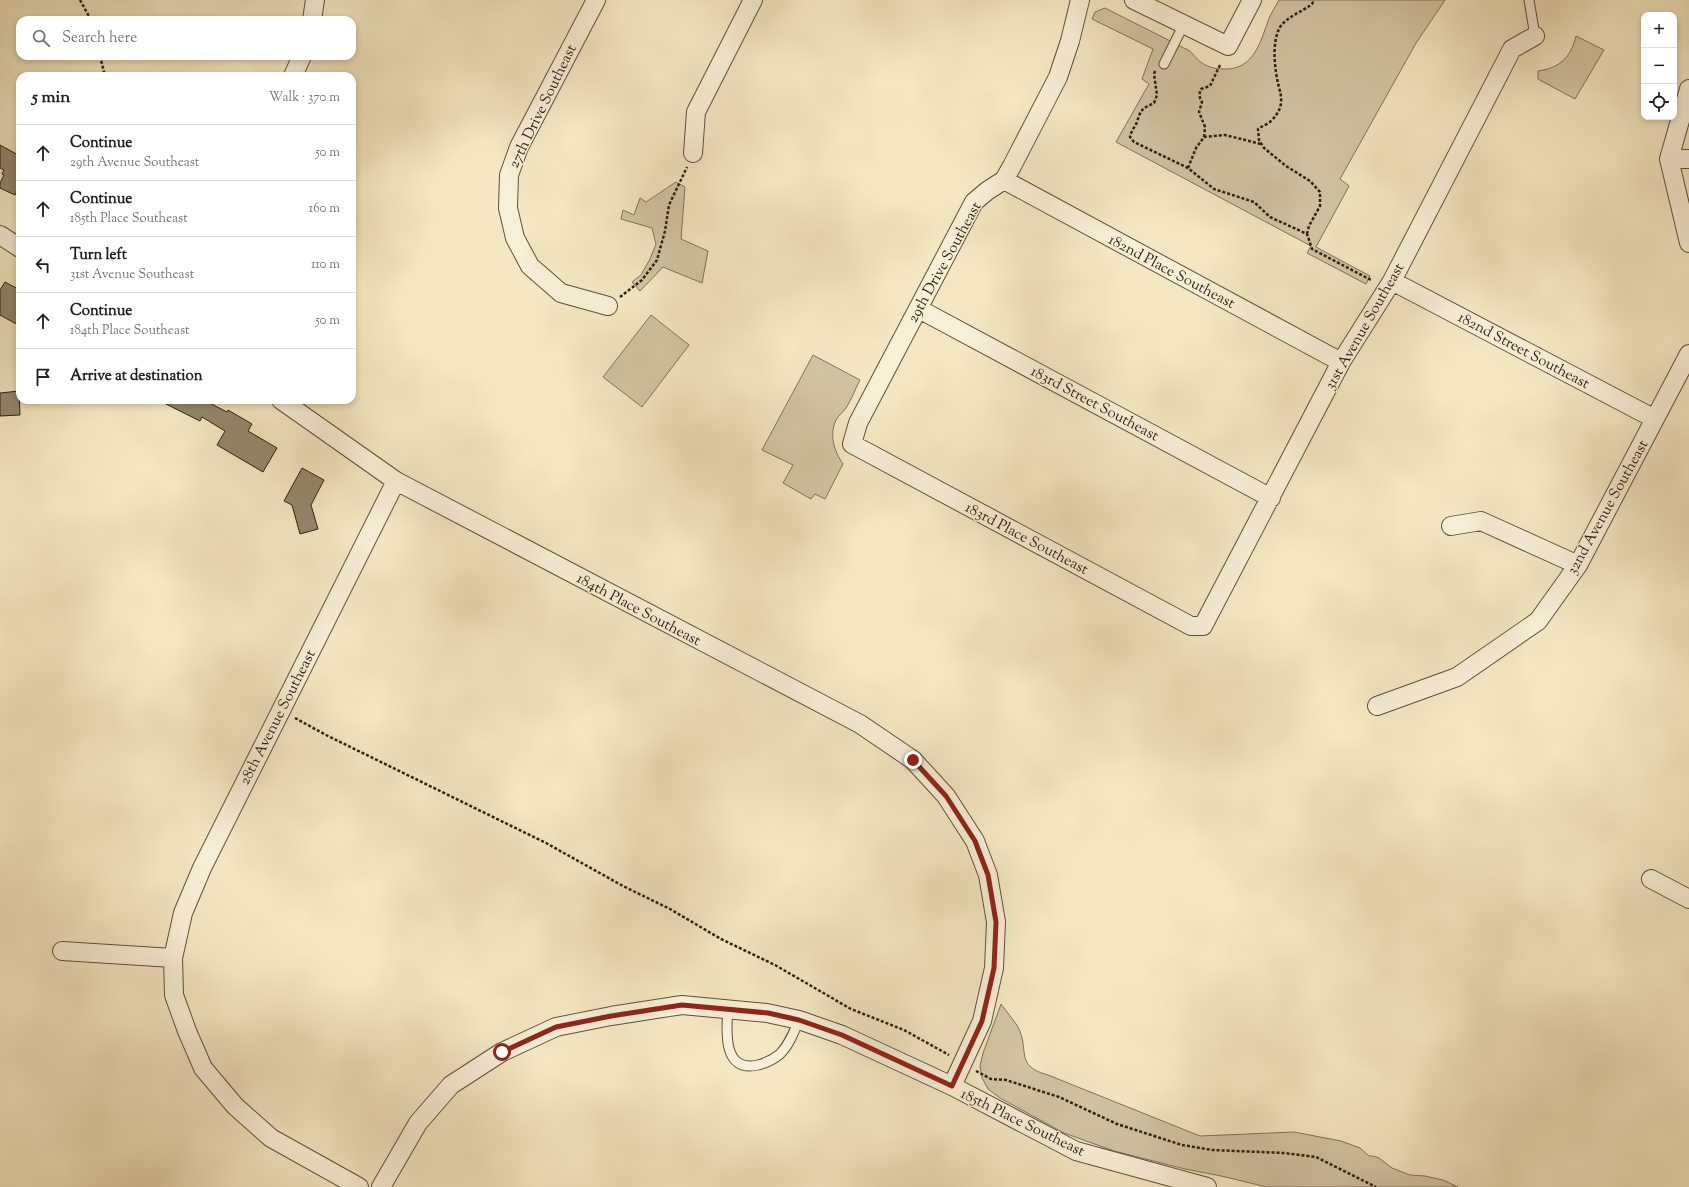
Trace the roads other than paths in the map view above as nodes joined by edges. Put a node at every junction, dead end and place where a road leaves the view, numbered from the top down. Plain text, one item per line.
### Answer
1 (315, 0) edge
2 (752, 0) edge
3 (1080, 0) edge
4 (1134, 0) edge
5 (1252, 0) edge
6 (1529, 0) edge
7 (594, 1) edge
8 (313, 16) edge
9 (1184, 24) junction
10 (1535, 36) joint
11 (300, 60) edge
12 (1161, 66) road end
13 (295, 72) edge
14 (1689, 90) edge
15 (694, 153) road end
16 (1669, 159) junction
17 (1689, 159) edge
18 (1004, 180) junction
19 (0, 235) edge
20 (1689, 243) edge
21 (16, 245) edge
22 (1392, 281) junction
23 (608, 306) road end
24 (918, 309) junction
25 (1689, 354) edge
26 (1341, 362) junction
27 (287, 404) edge
28 (1655, 419) junction
29 (852, 444) joint
30 (396, 481) junction
31 (1271, 498) junction
32 (1451, 526) dead end
33 (1578, 565) junction
34 (1203, 626) joint
35 (1377, 706) dead end
36 (1650, 879) dead end
37 (1689, 899) edge
38 (62, 951) dead end
39 (173, 958) junction
40 (728, 1009) junction
41 (799, 1020) junction
42 (952, 1086) junction
43 (358, 1187) edge
44 (381, 1187) edge
45 (1207, 1187) edge

1 - 8 street
2 - 15 street
3 - 18 street, 29th Drive Southeast
4 - 9 street
5 - 9 street
6 - 10 lane
7 - 23 street, 27th Drive Southeast
9 - 12 lane
10 - 22 street, 31st Avenue Southeast
11 - 13 street
14 - 16 street
16 - 17 street
16 - 20 street
18 - 24 street, 29th Drive Southeast
18 - 26 street, 182nd Place Southeast
19 - 21 street
22 - 26 street, 31st Avenue Southeast
22 - 28 street, 182nd Street Southeast
24 - 29 street, 29th Drive Southeast
24 - 31 street, 183rd Street Southeast
25 - 28 street, 32nd Avenue Southeast
26 - 31 street, 31st Avenue Southeast
27 - 30 street, 184th Place Southeast
28 - 33 street, 32nd Avenue Southeast
29 - 34 street, 183rd Place Southeast
30 - 39 street, 28th Avenue Southeast
30 - 42 street, 184th Place Southeast
31 - 34 street, 31st Avenue Southeast
32 - 33 street
33 - 35 street, 32nd Avenue Southeast
36 - 37 street
38 - 39 street
39 - 43 street, 28th Avenue Southeast
40 - 41 street, 185th Place Southeast
40 - 41 lane
40 - 44 street, 185th Place Southeast
41 - 42 street, 185th Place Southeast
42 - 45 street, 185th Place Southeast

